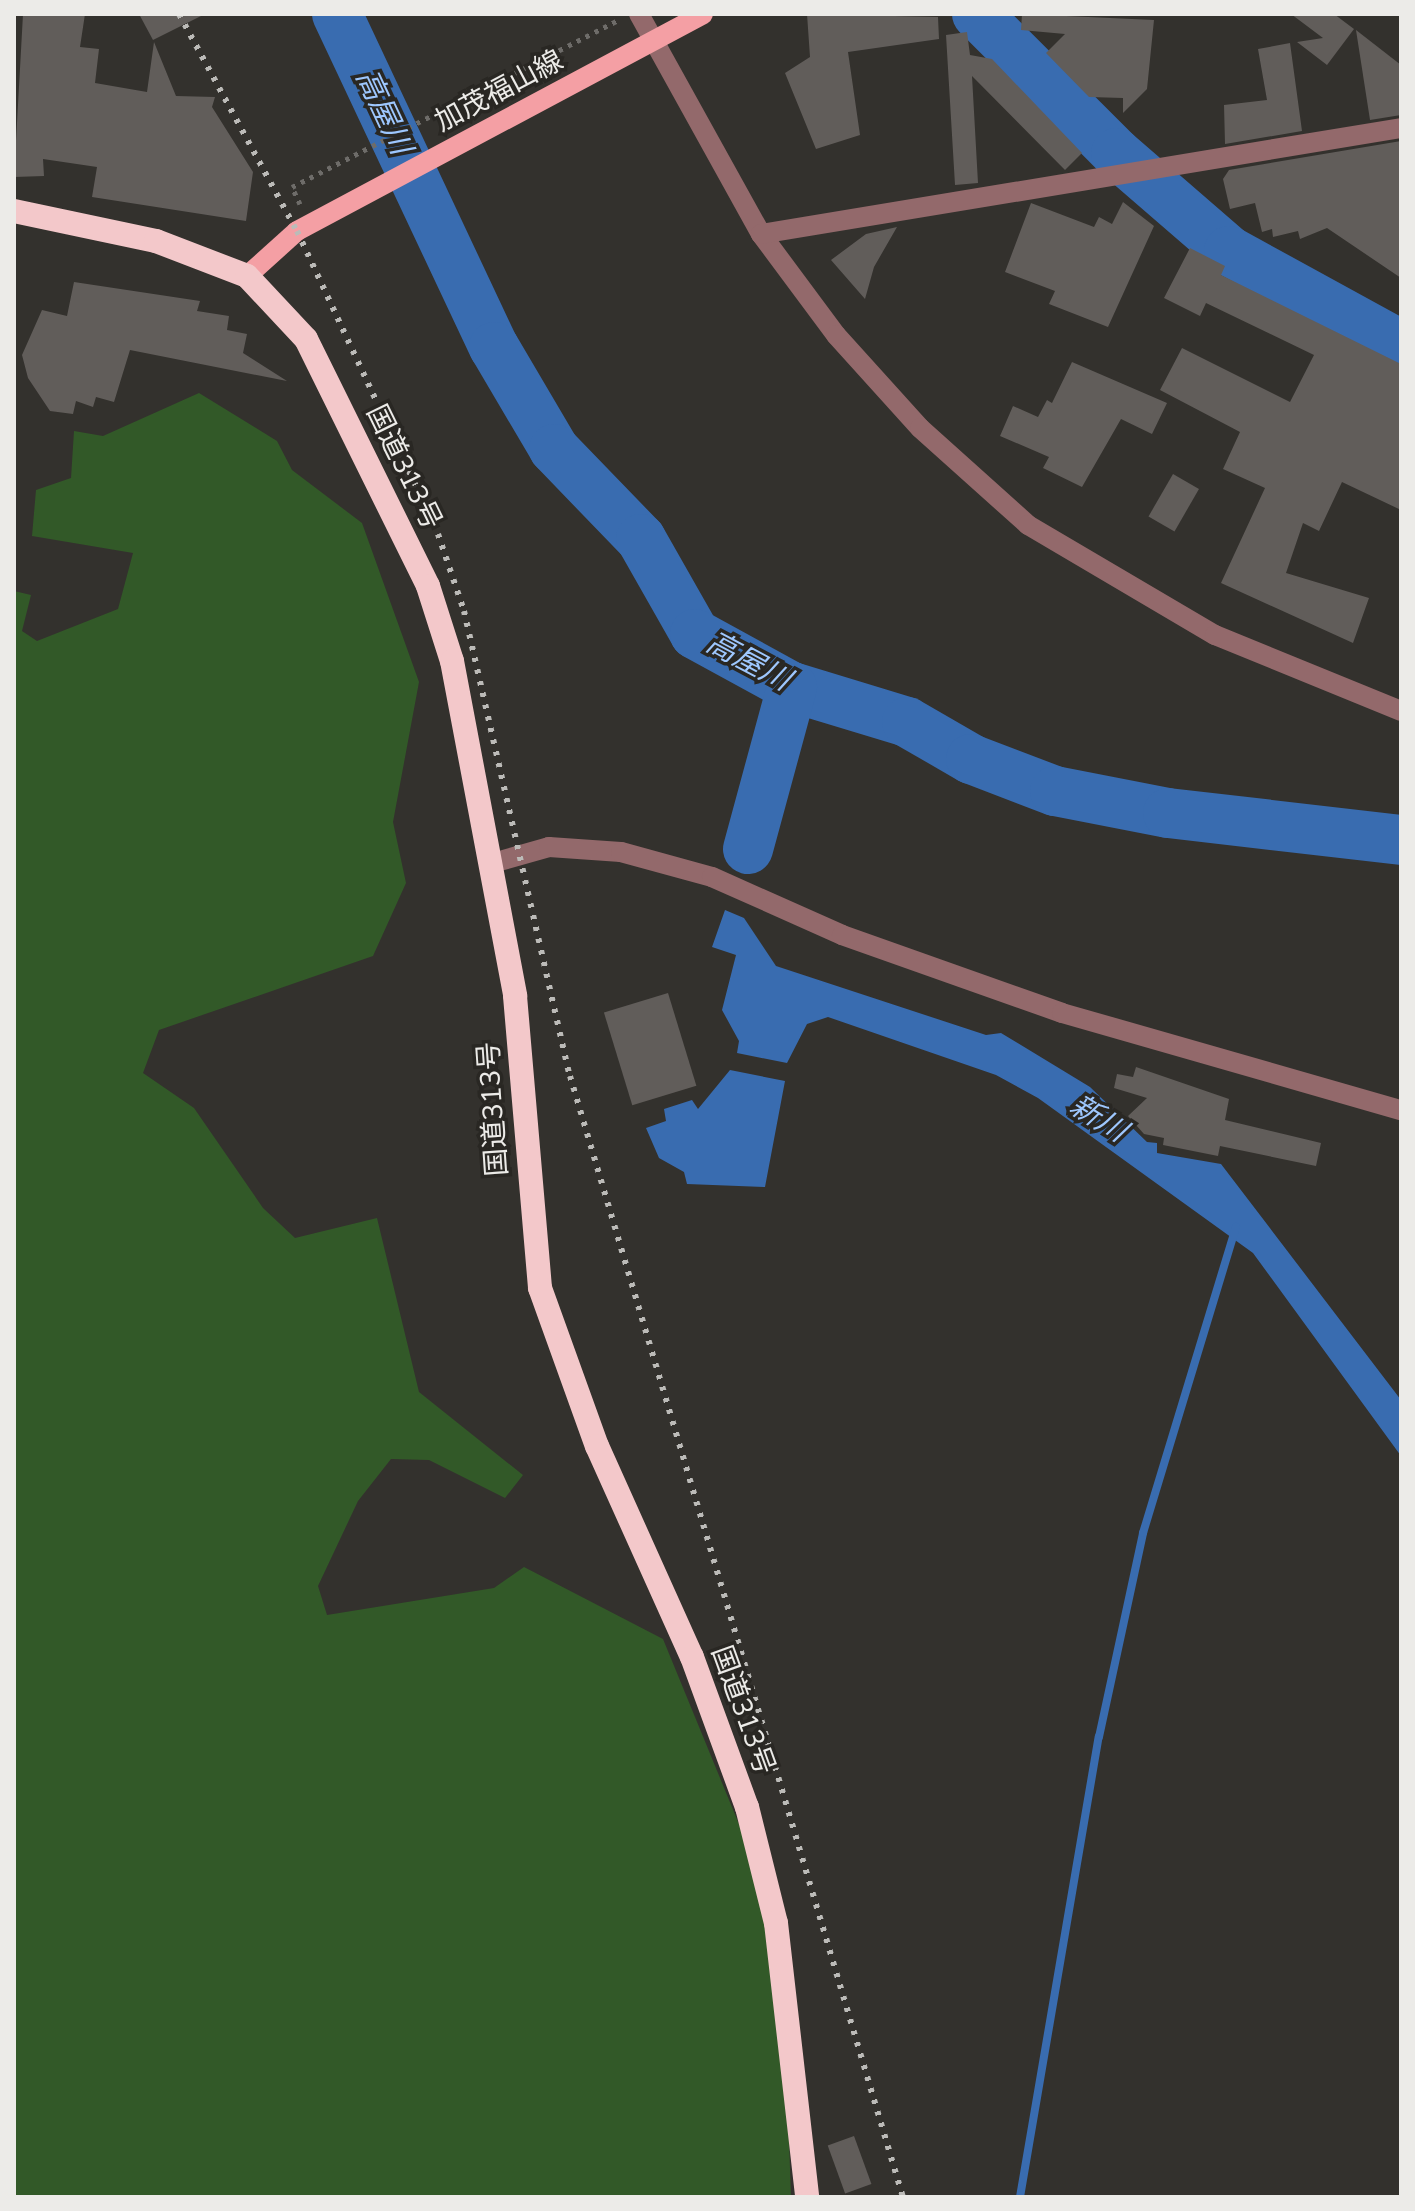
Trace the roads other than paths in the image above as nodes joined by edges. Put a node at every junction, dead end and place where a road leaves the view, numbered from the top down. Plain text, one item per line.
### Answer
1 (639, 14) edge
2 (703, 14) edge
3 (654, 40) junction
4 (1401, 128) edge
5 (14, 211) edge
6 (761, 234) junction
7 (247, 276) junction
8 (1401, 711) edge
9 (489, 864) junction
10 (1401, 1110) edge
11 (807, 2197) edge

1 - 3 street
2 - 3 main road, 加茂福山線
3 - 6 street
3 - 7 main road, 加茂福山線
4 - 6 street
5 - 7 highway, 国道313号
6 - 8 street
7 - 9 highway, 国道313号
9 - 10 street
9 - 11 highway, 国道313号

